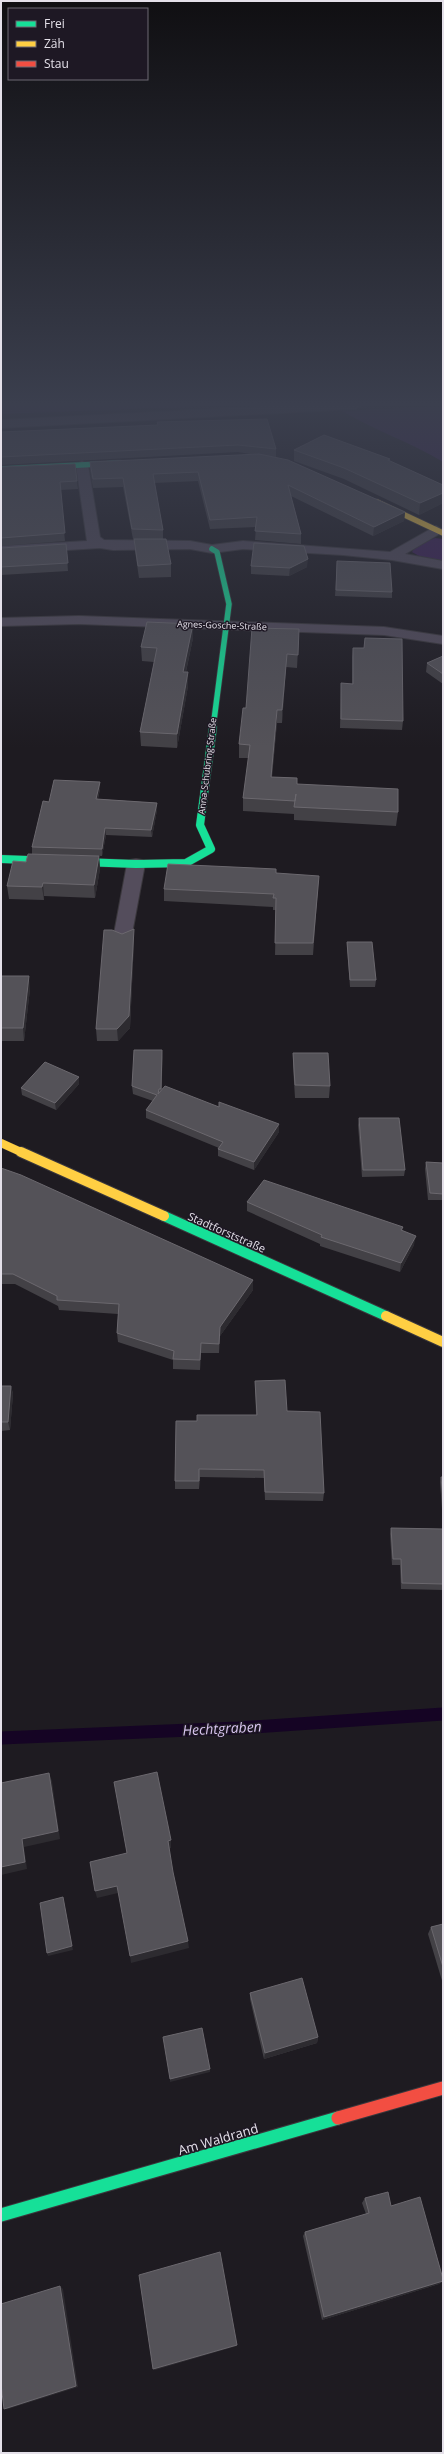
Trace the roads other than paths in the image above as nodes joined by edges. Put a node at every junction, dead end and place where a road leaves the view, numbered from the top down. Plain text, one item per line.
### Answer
1 (90, 520) edge
2 (413, 520) edge
3 (439, 532) edge
4 (100, 544) junction
5 (212, 548) junction
6 (1, 550) edge
7 (392, 556) junction
8 (443, 565) edge
9 (1, 622) edge
10 (226, 625) junction
11 (443, 640) edge
12 (1, 859) edge
13 (136, 864) junction
14 (122, 939) edge
15 (1, 1144) edge
16 (443, 1342) edge
17 (443, 2088) edge
18 (1, 2215) edge

1 - 4 street
2 - 3 street
3 - 7 street
4 - 5 street
4 - 6 street
5 - 7 street
5 - 10 street
7 - 8 street
9 - 10 street, Agnes-Gosche-Straße
10 - 11 street, Agnes-Gosche-Straße
10 - 13 street, Anna-Schubring-Straße
12 - 13 street, Anna-Schubring-Straße
13 - 14 street
15 - 16 street, Stadtforststraße
17 - 18 street, Am Waldrand

